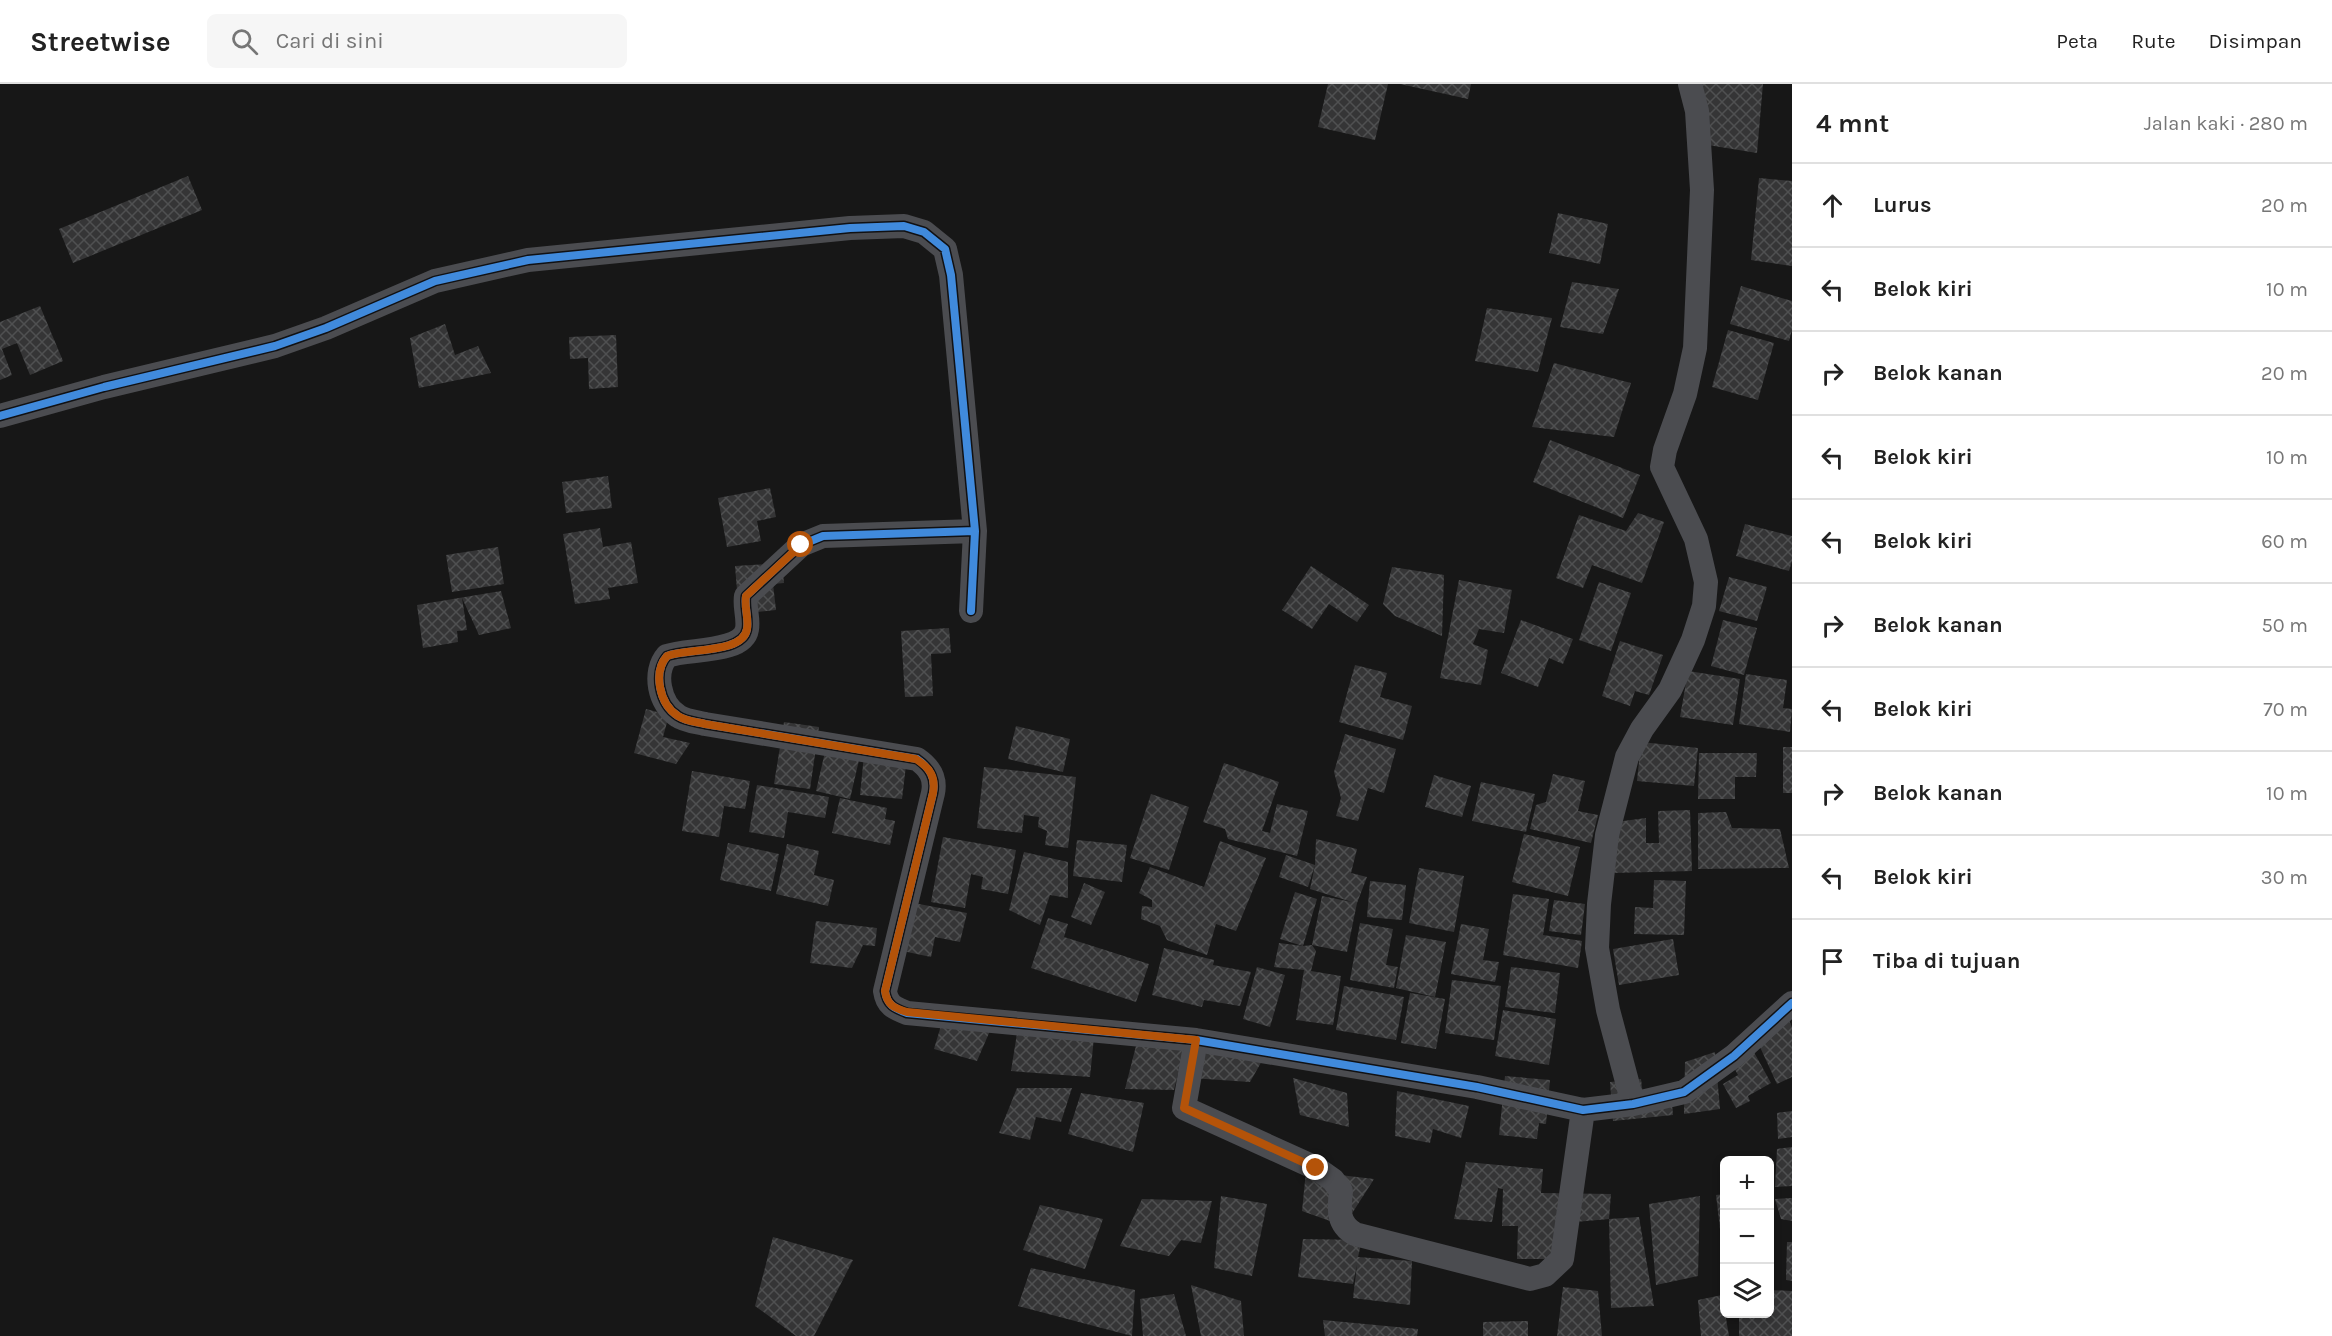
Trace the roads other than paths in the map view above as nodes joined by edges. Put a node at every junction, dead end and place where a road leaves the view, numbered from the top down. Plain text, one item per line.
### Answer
1 (1690, 84) edge
2 (0, 416) edge
3 (975, 531) junction
4 (971, 611) dead end
5 (1792, 1003) edge
6 (1196, 1040) junction
7 (1633, 1104) junction
8 (1583, 1110) junction

1 - 7 street
2 - 3 street
3 - 4 street
3 - 6 street
5 - 7 street
6 - 8 street
6 - 8 street
7 - 8 street

